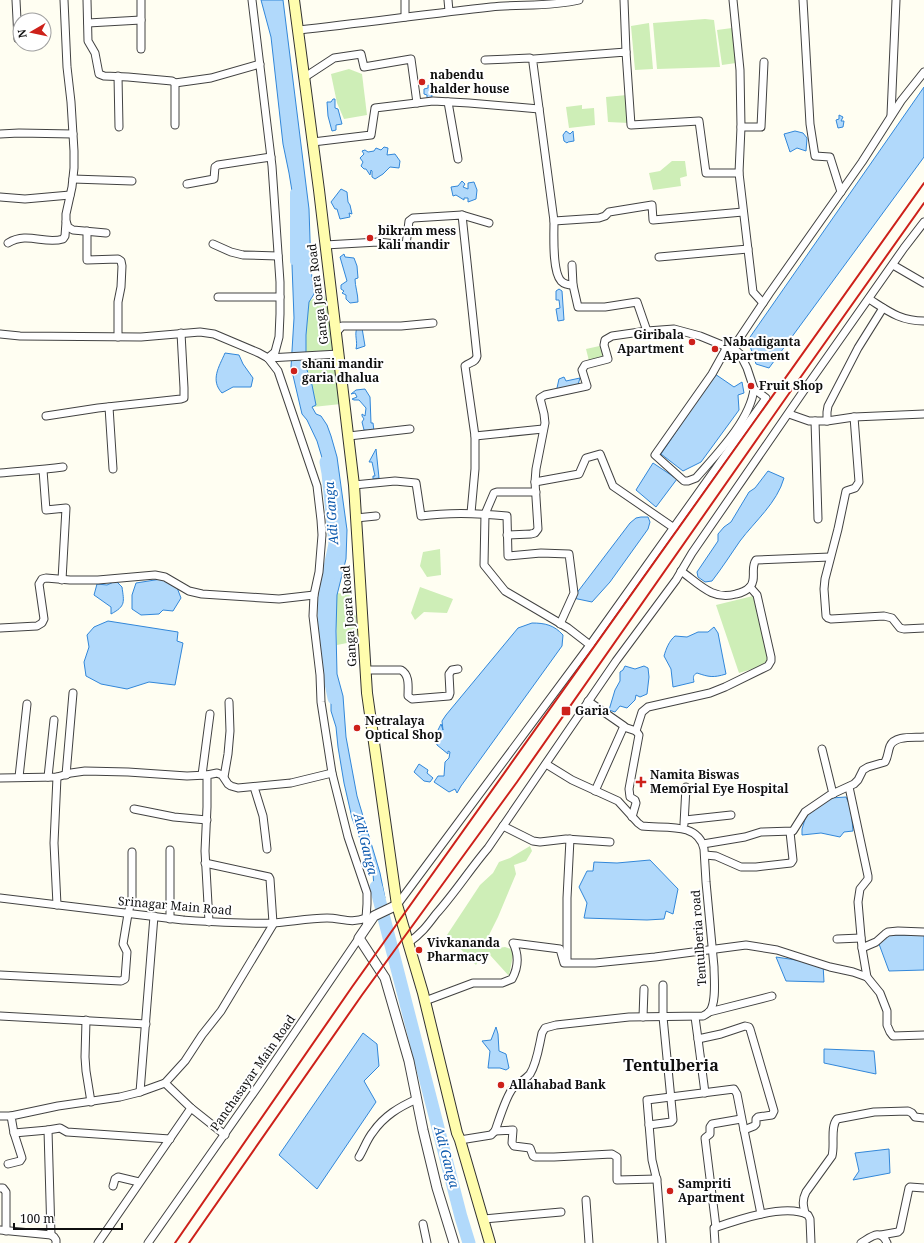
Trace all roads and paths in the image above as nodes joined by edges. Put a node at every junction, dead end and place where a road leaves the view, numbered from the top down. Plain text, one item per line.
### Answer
1 (16, 0) edge
2 (64, 0) edge
3 (87, 0) edge
4 (141, 0) edge
5 (252, 0) edge
6 (294, 0) edge
7 (405, 0) edge
8 (448, 0) edge
9 (579, 0) edge
10 (624, 0) edge
11 (733, 0) edge
12 (803, 0) edge
13 (896, 0) edge
14 (510, 3) edge
15 (449, 11) junction
16 (17, 12) edge
17 (406, 17) junction
18 (141, 20) junction
19 (88, 23) junction
20 (299, 30) junction
21 (141, 49) dead end
22 (626, 52) junction
23 (485, 60) dead end
24 (533, 60) junction
25 (764, 62) dead end
26 (260, 64) junction
27 (924, 72) edge
28 (118, 76) junction
29 (305, 77) junction
30 (174, 83) junction
31 (448, 102) junction
32 (417, 103) junction
33 (539, 109) junction
34 (891, 116) junction
35 (175, 125) dead end
36 (740, 127) junction
37 (119, 128) dead end
38 (0, 134) edge
39 (73, 134) junction
40 (313, 142) junction
41 (271, 157) junction
42 (458, 159) dead end
43 (739, 173) junction
44 (73, 179) junction
45 (132, 181) dead end
46 (187, 184) dead end
47 (841, 192) junction
48 (70, 195) junction
49 (0, 197) edge
50 (743, 212) junction
51 (462, 215) junction
52 (66, 221) junction
53 (554, 221) junction
54 (924, 222) edge
55 (489, 223) dead end
56 (87, 231) junction
57 (106, 233) dead end
58 (8, 243) dead end
59 (213, 244) dead end
60 (326, 245) junction
61 (748, 249) junction
62 (278, 256) junction
63 (659, 257) dead end
64 (572, 265) dead end
65 (893, 265) junction
66 (924, 283) edge
67 (573, 285) junction
68 (218, 297) dead end
69 (280, 298) junction
70 (869, 299) junction
71 (763, 303) junction
72 (883, 308) junction
73 (924, 321) edge
74 (433, 323) dead end
75 (647, 331) junction
76 (180, 333) junction
77 (336, 333) junction
78 (0, 334) edge
79 (118, 337) junction
80 (730, 348) junction
81 (339, 354) junction
82 (268, 358) junction
83 (754, 389) junction
84 (109, 407) junction
85 (788, 414) junction
86 (924, 414) edge
87 (46, 416) dead end
88 (854, 417) junction
89 (815, 421) junction
90 (827, 421) junction
91 (410, 429) dead end
92 (544, 429) junction
93 (348, 436) junction
94 (475, 436) junction
95 (63, 467) dead end
96 (114, 469) dead end
97 (43, 470) junction
98 (0, 473) edge
99 (535, 482) junction
100 (354, 485) junction
101 (536, 492) junction
102 (471, 514) junction
103 (485, 514) junction
104 (376, 516) dead end
105 (356, 518) junction
106 (818, 519) dead end
107 (674, 528) junction
108 (507, 535) junction
109 (830, 557) junction
110 (681, 571) junction
111 (62, 580) junction
112 (750, 587) junction
113 (314, 594) junction
114 (560, 624) junction
115 (0, 628) edge
116 (924, 628) edge
117 (590, 645) junction
118 (458, 669) dead end
119 (366, 670) junction
120 (73, 693) dead end
121 (588, 701) junction
122 (229, 702) dead end
123 (27, 704) dead end
124 (210, 714) dead end
125 (54, 720) dead end
126 (624, 727) junction
127 (636, 731) junction
128 (924, 737) edge
129 (822, 749) dead end
130 (546, 764) junction
131 (332, 773) junction
132 (66, 774) junction
133 (204, 775) junction
134 (48, 777) junction
135 (57, 777) junction
136 (224, 777) junction
137 (0, 778) edge
138 (19, 778) junction
139 (254, 787) junction
140 (686, 787) dead end
141 (849, 787) junction
142 (595, 791) junction
143 (833, 794) junction
144 (134, 809) dead end
145 (731, 815) dead end
146 (632, 818) junction
147 (207, 820) junction
148 (685, 820) junction
149 (503, 826) junction
150 (684, 828) junction
151 (790, 832) junction
152 (570, 839) junction
153 (610, 842) dead end
154 (703, 844) junction
155 (267, 849) dead end
156 (170, 850) dead end
157 (132, 852) dead end
158 (705, 855) junction
159 (206, 863) junction
160 (0, 898) edge
161 (57, 905) junction
162 (397, 905) junction
163 (128, 914) junction
164 (154, 916) junction
165 (170, 919) junction
166 (369, 920) junction
167 (209, 922) junction
168 (274, 923) junction
169 (924, 932) edge
170 (358, 938) junction
171 (861, 938) junction
172 (837, 940) dead end
173 (408, 942) junction
174 (862, 948) junction
175 (712, 949) junction
176 (567, 962) junction
177 (0, 975) edge
178 (867, 977) junction
179 (663, 985) dead end
180 (644, 989) dead end
181 (772, 996) dead end
182 (425, 1001) junction
183 (709, 1012) junction
184 (0, 1016) edge
185 (643, 1017) junction
186 (663, 1017) junction
187 (695, 1017) junction
188 (86, 1020) junction
189 (146, 1024) junction
190 (924, 1035) edge
191 (698, 1039) junction
192 (165, 1083) junction
193 (140, 1092) junction
194 (705, 1093) junction
195 (670, 1097) junction
196 (417, 1099) junction
197 (91, 1102) junction
198 (191, 1108) junction
199 (0, 1116) edge
200 (11, 1116) junction
201 (924, 1118) edge
202 (742, 1119) junction
203 (649, 1125) junction
204 (48, 1130) junction
205 (744, 1130) junction
206 (495, 1131) junction
207 (14, 1133) junction
208 (225, 1135) junction
209 (170, 1139) junction
210 (460, 1140) junction
211 (359, 1157) dead end
212 (8, 1164) dead end
213 (657, 1179) junction
214 (139, 1182) junction
215 (113, 1186) dead end
216 (0, 1188) edge
217 (924, 1188) edge
218 (586, 1200) dead end
219 (561, 1212) dead end
220 (805, 1213) junction
221 (761, 1214) junction
222 (484, 1219) junction
223 (423, 1224) dead end
224 (716, 1227) junction
225 (3, 1231) edge
226 (51, 1235) junction
227 (881, 1235) junction
228 (56, 1243) edge
229 (98, 1243) edge
230 (148, 1243) edge
231 (427, 1243) edge
232 (454, 1243) edge
233 (490, 1243) edge
234 (589, 1243) edge
235 (662, 1243) edge
236 (715, 1243) edge
237 (811, 1243) edge
238 (861, 1243) edge
239 (887, 1243) edge

1 - 16 street
2 - 39 street
3 - 19 street
4 - 18 street
5 - 26 street
6 - 20 main road, Ganga Joara Road
7 - 17 street
8 - 15 street
9 - 14 street
10 - 22 street
11 - 36 street
12 - 47 street
13 - 34 street
14 - 15 street
15 - 17 street
17 - 20 street
18 - 19 street
18 - 21 street
19 - 28 street
20 - 29 main road, Ganga Joara Road
22 - 24 street
22 - 43 street
23 - 24 street
24 - 33 street
25 - 36 street
26 - 30 street
26 - 41 street
27 - 34 street
28 - 30 street
28 - 37 street
29 - 32 street
29 - 40 main road, Ganga Joara Road
30 - 35 street
31 - 32 street
31 - 33 street
31 - 42 street
32 - 40 street
33 - 53 street
34 - 47 street
36 - 43 street
38 - 39 street
39 - 44 street
40 - 60 main road, Ganga Joara Road
41 - 46 street
41 - 62 street
43 - 50 street
44 - 45 street
44 - 48 street
47 - 71 street
48 - 49 street
48 - 52 street
50 - 53 street
50 - 61 street
51 - 55 street
51 - 60 street
51 - 94 street
52 - 56 street
52 - 58 street
53 - 67 street
54 - 65 street
56 - 57 street
56 - 79 street
59 - 62 street
60 - 77 main road, Ganga Joara Road
61 - 63 street
61 - 71 street
62 - 69 street
64 - 67 street
65 - 66 street
65 - 70 street
67 - 75 street
68 - 69 street
69 - 82 street
70 - 72 street
70 - 85 street
71 - 80 street
72 - 73 street
72 - 90 street
74 - 77 street
75 - 80 street
75 - 92 street
76 - 79 street
76 - 82 street
76 - 84 street
77 - 81 main road, Ganga Joara Road
78 - 79 street
80 - 83 street
80 - 83 street
81 - 82 street
81 - 93 main road, Ganga Joara Road
82 - 113 street
83 - 107 street
84 - 87 street
84 - 96 street
85 - 89 street
85 - 110 street
86 - 88 street
88 - 90 street
88 - 109 street
89 - 90 street
89 - 106 street
91 - 93 street
92 - 94 street
92 - 99 street
93 - 100 main road, Ganga Joara Road
94 - 102 street
95 - 97 street
97 - 98 street
97 - 111 street
99 - 101 street
99 - 107 street
100 - 102 street
100 - 105 main road, Ganga Joara Road
101 - 103 street
101 - 108 street
102 - 103 street
103 - 108 street
103 - 114 street
104 - 105 street
105 - 119 main road, Ganga Joara Road
107 - 117 street
108 - 114 street
109 - 112 street
109 - 116 street
110 - 112 street
110 - 121 street
111 - 113 street
111 - 115 street
112 - 127 street
113 - 131 street
114 - 117 street
117 - 162 street
118 - 119 street
119 - 162 main road, Ganga Joara Road
120 - 132 street
121 - 126 street
121 - 130 street
122 - 136 street
123 - 138 street
124 - 133 street
125 - 134 street
126 - 127 street
126 - 142 street
127 - 146 street
128 - 141 street
129 - 143 street
130 - 142 street
130 - 149 street
131 - 139 street
131 - 166 street
132 - 133 street
132 - 135 street
133 - 136 street
133 - 147 street
134 - 135 street
134 - 138 street
135 - 161 street
136 - 139 street
137 - 138 street
139 - 155 street
140 - 148 street
141 - 143 street
141 - 171 street
142 - 146 street
143 - 151 street
144 - 147 street
145 - 148 street
146 - 150 street
147 - 159 street
148 - 150 street
149 - 152 street
149 - 173 street
150 - 154 street
151 - 154 street
151 - 158 street
152 - 153 street
152 - 176 street
154 - 158 street, Tentulberia road
156 - 165 street
157 - 163 street
158 - 175 street, Tentulberia road
159 - 167 street
159 - 168 street
160 - 161 street, Srinagar Main Road
161 - 163 street, Srinagar Main Road
162 - 166 street
162 - 173 main road, Ganga Joara Road
163 - 164 street, Srinagar Main Road
163 - 177 street
164 - 165 street, Srinagar Main Road
164 - 189 street
165 - 167 street, Srinagar Main Road
166 - 168 street, Srinagar Main Road
166 - 170 street, Panchasayar Main Road
167 - 168 street, Srinagar Main Road
168 - 192 street
169 - 174 street
170 - 196 street
170 - 208 street, Panchasayar Main Road
171 - 172 street
171 - 174 street
173 - 182 main road, Ganga Joara Road
174 - 178 street
175 - 176 street
175 - 178 street
175 - 183 street, Tentulberia road
176 - 182 street
178 - 190 street
179 - 186 street
180 - 185 street
181 - 183 street
182 - 210 main road, Ganga Joara Road
183 - 187 street
184 - 188 street
185 - 186 street
185 - 206 street
186 - 187 street
186 - 195 street
187 - 191 street
188 - 189 street
188 - 197 street
189 - 193 street
191 - 194 street
191 - 205 street
192 - 193 street
192 - 198 street
193 - 197 street
194 - 195 street
194 - 202 street
195 - 203 street
195 - 203 street
196 - 211 street
196 - 232 street
197 - 200 street
198 - 208 street
198 - 209 street
199 - 200 street
200 - 207 street
201 - 220 street
202 - 205 street
202 - 224 street
203 - 213 street
204 - 207 street
204 - 209 street
204 - 226 street
205 - 221 street
206 - 210 street
206 - 213 street
207 - 212 street
208 - 230 street, Panchasayar Main Road
209 - 214 street
210 - 222 main road, Ganga Joara Road
213 - 235 street
214 - 215 street
214 - 229 street
216 - 225 street
217 - 227 street
218 - 234 street
219 - 222 street
220 - 221 street
220 - 237 street
221 - 224 street
222 - 233 main road, Ganga Joara Road
223 - 231 street
224 - 236 street
225 - 226 street
226 - 228 street
227 - 238 street
227 - 239 street

